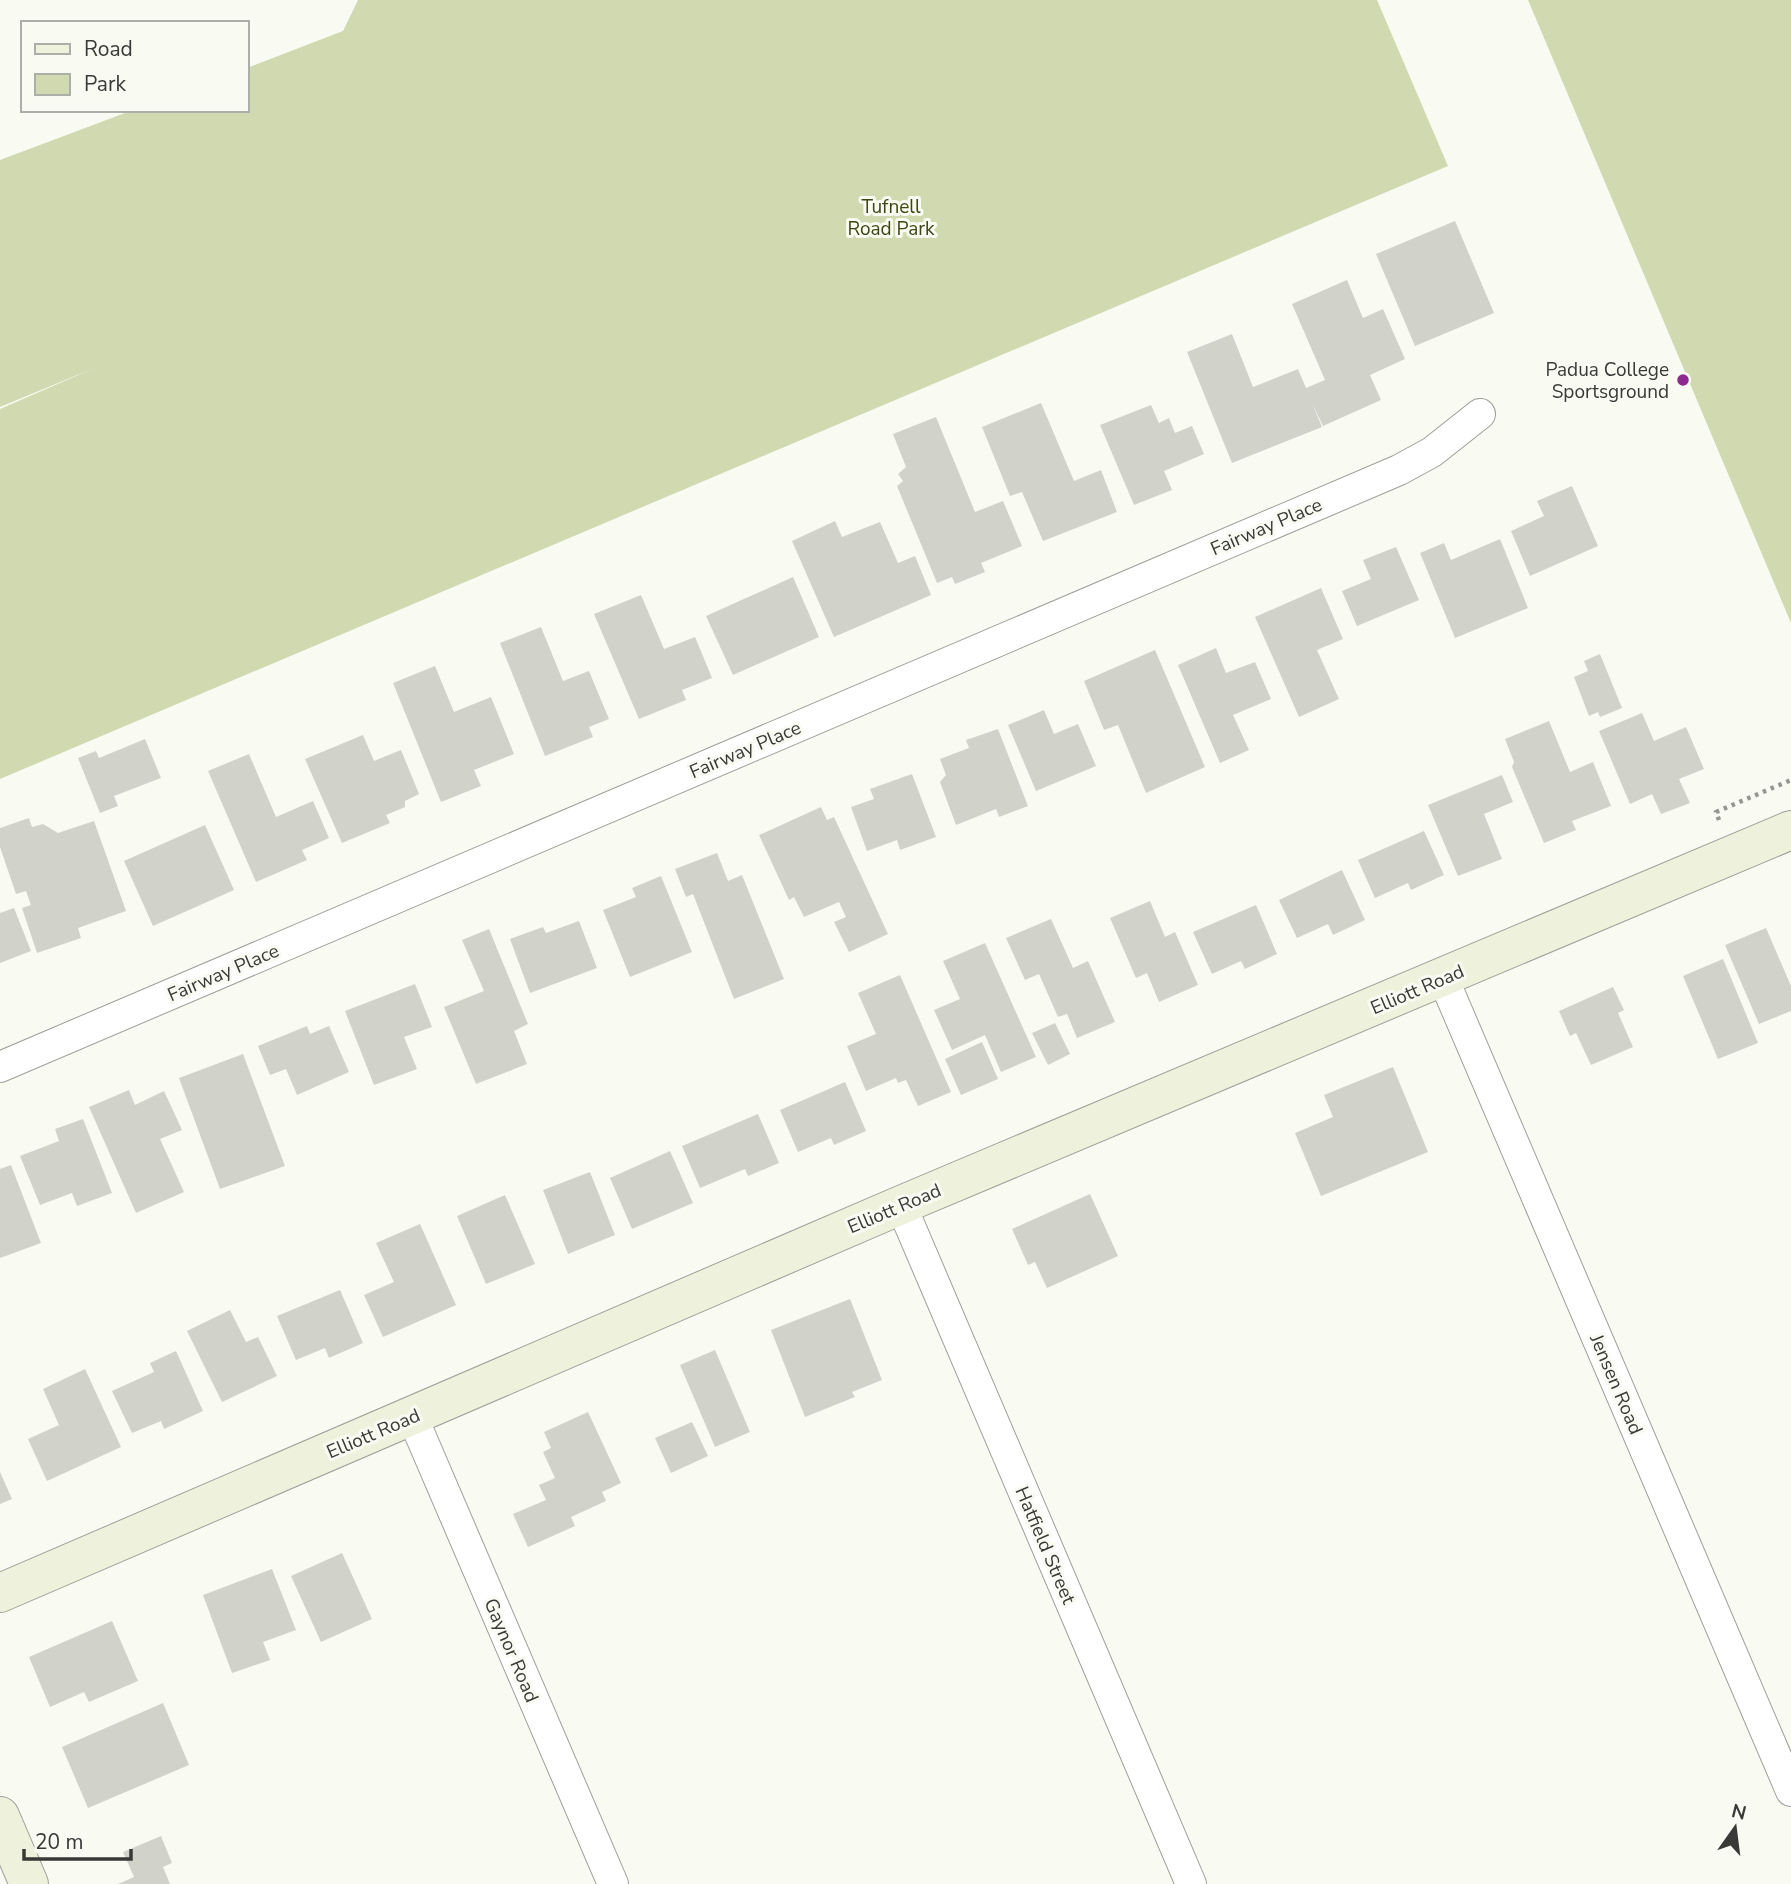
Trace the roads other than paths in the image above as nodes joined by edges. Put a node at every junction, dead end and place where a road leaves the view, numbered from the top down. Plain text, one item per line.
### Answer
1 (1480, 414) dead end
2 (1791, 830) edge
3 (1443, 978) junction
4 (0, 1067) edge
5 (901, 1205) junction
6 (412, 1416) junction
7 (0, 1593) edge
8 (1791, 1791) edge
9 (0, 1816) edge
10 (29, 1884) edge
11 (612, 1884) edge
12 (1191, 1884) edge

1 - 4 street, Fairway Place
2 - 3 street, Elliott Road
3 - 5 street, Elliott Road
3 - 8 street, Jensen Road
5 - 6 street, Elliott Road
5 - 12 street, Hatfield Street
6 - 7 street, Elliott Road
6 - 11 street, Gaynor Road
9 - 10 street

